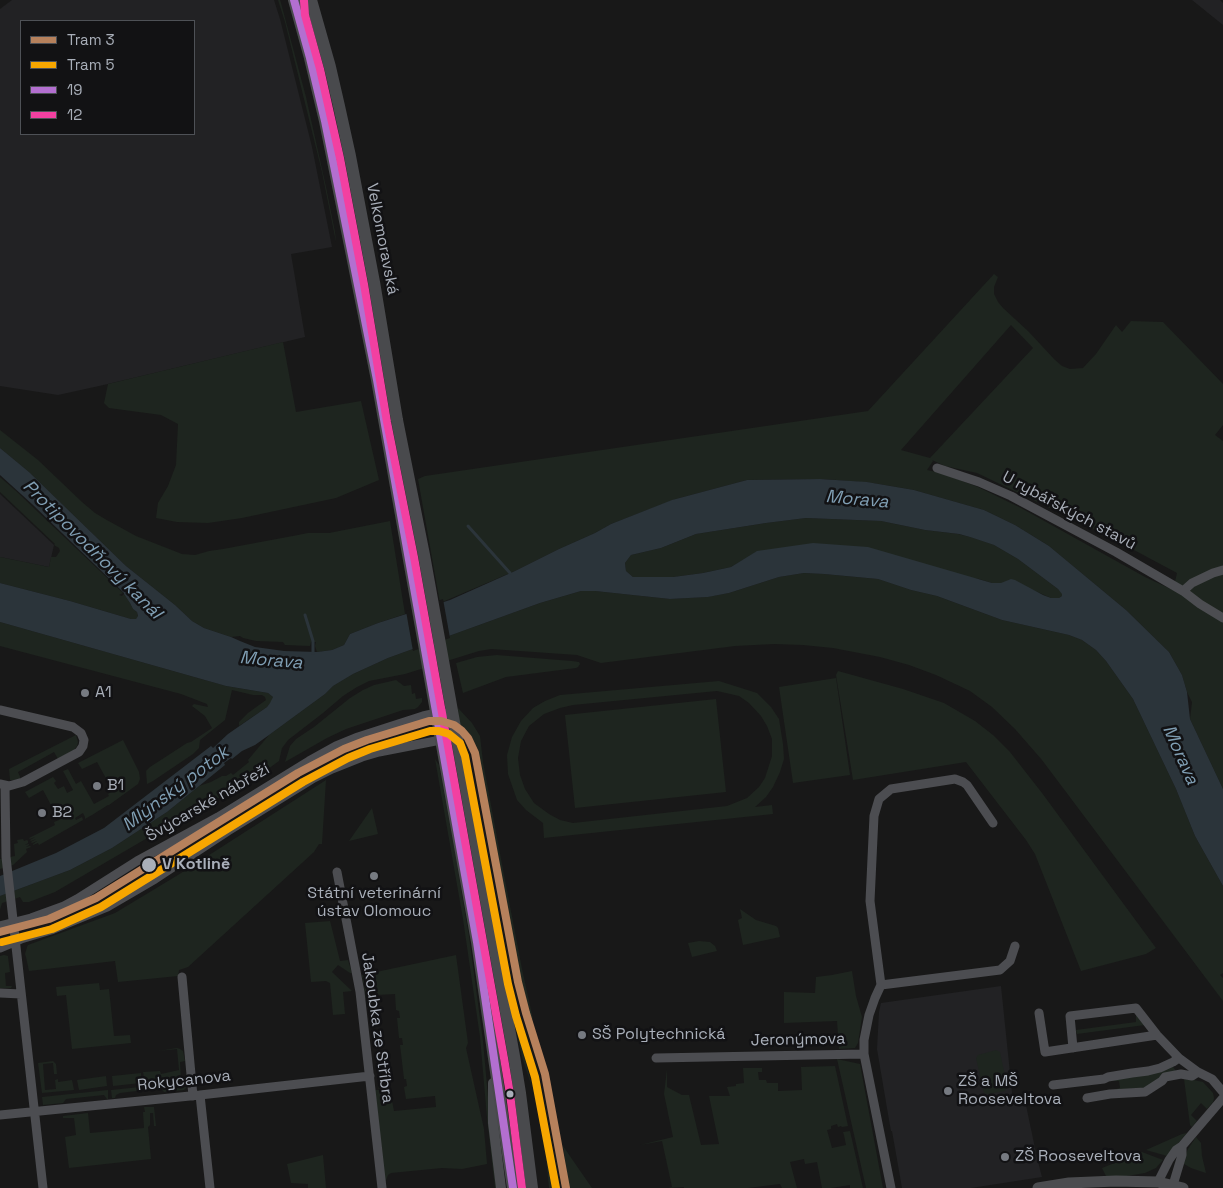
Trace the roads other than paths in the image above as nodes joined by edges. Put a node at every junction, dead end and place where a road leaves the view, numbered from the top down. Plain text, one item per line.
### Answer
1 (294, 0) edge
2 (313, 4) edge
3 (937, 468) dead end
4 (1223, 570) edge
5 (1183, 591) junction
6 (1223, 618) edge
7 (0, 710) edge
8 (452, 713) junction
9 (436, 714) junction
10 (456, 737) junction
11 (441, 740) junction
12 (2, 785) edge
13 (994, 823) dead end
14 (337, 872) dead end
15 (13, 923) junction
16 (0, 926) edge
17 (15, 941) junction
18 (1015, 946) dead end
19 (0, 948) edge
20 (182, 977) dead end
21 (881, 986) junction
22 (0, 993) edge
23 (21, 994) junction
24 (1039, 1013) dead end
25 (1157, 1035) junction
26 (1073, 1048) junction
27 (864, 1054) junction
28 (493, 1057) junction
29 (656, 1058) dead end
30 (1176, 1060) junction
31 (1198, 1072) junction
32 (370, 1076) junction
33 (1108, 1077) junction
34 (1053, 1085) dead end
35 (1223, 1092) edge
36 (1110, 1094) junction
37 (196, 1096) junction
38 (1087, 1098) dead end
39 (1223, 1098) edge
40 (34, 1111) junction
41 (0, 1115) edge
42 (1182, 1146) junction
43 (532, 1185) edge
44 (1157, 1185) edge
45 (1176, 1187) edge
46 (43, 1188) edge
47 (210, 1188) edge
48 (382, 1188) edge
49 (501, 1188) edge
50 (513, 1188) edge
51 (891, 1188) edge
52 (1038, 1188) edge

1 - 9 main road, Velkomoravská
2 - 8 main road, Velkomoravská
3 - 5 street, U rybářských stavů
4 - 5 street
5 - 6 street, U rybářských stavů
7 - 12 street
8 - 9 street, Švýcarské nábřeží
8 - 10 main road
9 - 11 main road
9 - 15 street, Švýcarské nábřeží
10 - 11 street, Švýcarské nábřeží
10 - 43 main road
11 - 17 street, Švýcarské nábřeží
11 - 28 main road
12 - 15 street
13 - 21 street
14 - 32 street, Jakoubka ze Stříbra
15 - 16 street, Švýcarské nábřeží
15 - 17 street
17 - 19 street, Švýcarské nábřeží
17 - 23 street
18 - 21 street
20 - 37 street
21 - 27 street
22 - 23 street
23 - 40 street
24 - 26 street
25 - 26 street
25 - 26 street
25 - 30 street
27 - 29 street, Jeronýmova
27 - 51 street, Jeronýmova
28 - 49 street
28 - 50 main road
30 - 31 street
30 - 33 street
31 - 35 street
31 - 36 street
32 - 37 street, Rokycanova
32 - 48 street, Jakoubka ze Stříbra
33 - 34 street
33 - 36 street
36 - 38 street
37 - 40 street, Rokycanova
37 - 47 street
39 - 42 street
40 - 41 street, Rokycanova
40 - 46 street
42 - 44 street
42 - 45 street
44 - 45 main road
44 - 52 main road

